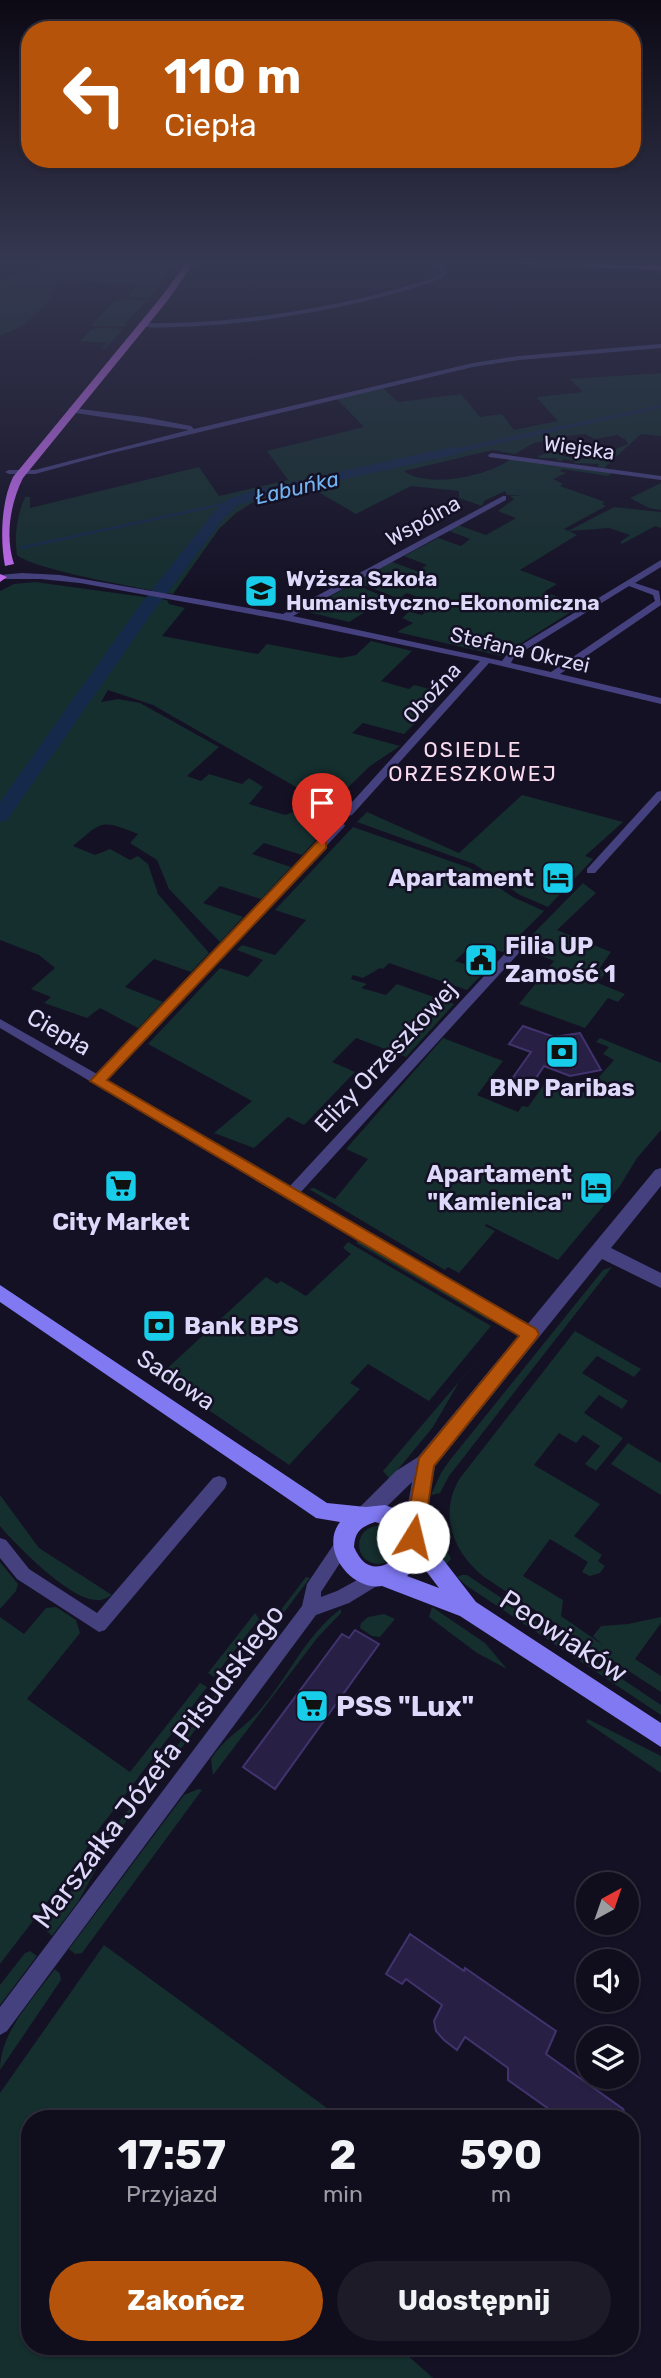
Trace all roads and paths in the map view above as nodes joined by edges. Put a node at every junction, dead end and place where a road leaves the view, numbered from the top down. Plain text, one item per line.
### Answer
1 (95, 373) edge
2 (103, 373) edge
3 (439, 373) edge
4 (72, 410) junction
5 (197, 430) junction
6 (492, 455) dead end
7 (15, 473) junction
8 (661, 478) edge
9 (3, 482) dead end
10 (503, 498) dead end
11 (6, 563) edge
12 (661, 563) edge
13 (1, 578) edge
14 (81, 582) junction
15 (628, 583) junction
16 (286, 616) junction
17 (487, 660) junction
18 (505, 664) junction
19 (553, 675) junction
20 (661, 701) edge
21 (661, 794) edge
22 (348, 813) dead end
23 (340, 825) dead end
24 (591, 871) dead end
25 (514, 951) dead end
26 (0, 1024) edge
27 (98, 1081) junction
28 (661, 1174) edge
29 (291, 1194) junction
30 (599, 1250) junction
31 (661, 1281) edge
32 (0, 1292) edge
33 (530, 1334) junction
34 (425, 1463) junction
35 (219, 1483) dead end
36 (323, 1512) junction
37 (365, 1515) junction
38 (414, 1538) junction
39 (342, 1544) junction
40 (0, 1545) edge
41 (381, 1576) junction
42 (310, 1609) junction
43 (468, 1609) junction
44 (661, 1736) edge
45 (0, 2024) edge

1 - 7 main road
2 - 4 main road
3 - 5 street
4 - 5 street
4 - 7 main road
5 - 7 street
6 - 8 street, Wiejska
7 - 9 main road
7 - 11 main road
10 - 16 street, Wspólna
11 - 13 main road
11 - 14 street, Stefana Okrzei
12 - 15 street
13 - 14 street, Stefana Okrzei
14 - 16 street, Stefana Okrzei
15 - 18 street
15 - 19 street
16 - 17 street, Stefana Okrzei
17 - 18 street, Stefana Okrzei
17 - 22 street, Oboźna
18 - 19 street, Stefana Okrzei
19 - 20 street, Stefana Okrzei
21 - 24 street
23 - 27 street
25 - 29 street, Elizy Orzeszkowej
26 - 27 street, Ciepła
27 - 29 street, Ciepła
28 - 30 street
29 - 33 street, Ciepła
30 - 31 street
30 - 33 street
32 - 36 main road, Sadowa
33 - 34 street
34 - 37 street
34 - 38 street
35 - 40 street
36 - 37 main road, Sadowa
36 - 39 main road, Sadowa
37 - 38 main road
37 - 39 main road
38 - 41 main road
38 - 43 main road, Peowiaków
39 - 41 main road
39 - 42 street, Marszałka Józefa Piłsudskiego
41 - 42 street, Marszałka Józefa Piłsudskiego
41 - 43 main road, Peowiaków
42 - 45 street, Marszałka Józefa Piłsudskiego
43 - 44 main road, Peowiaków

